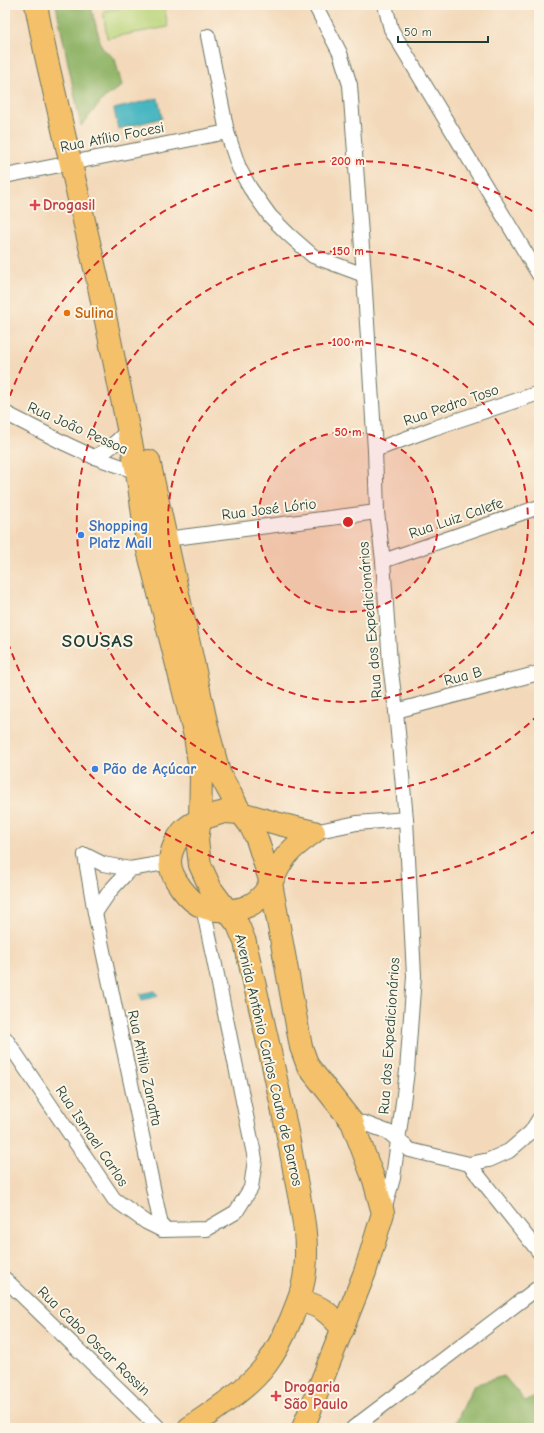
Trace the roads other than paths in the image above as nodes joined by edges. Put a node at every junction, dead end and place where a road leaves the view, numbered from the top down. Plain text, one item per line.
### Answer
1 (36, 5) edge
2 (50, 5) edge
3 (315, 5) edge
4 (385, 5) edge
5 (208, 36) dead end
6 (226, 132) junction
7 (77, 162) junction
8 (5, 176) edge
9 (364, 275) junction
10 (539, 275) edge
11 (539, 393) edge
12 (5, 413) edge
13 (128, 430) junction
14 (375, 450) junction
15 (94, 457) junction
16 (137, 472) junction
17 (539, 507) edge
18 (377, 512) junction
19 (166, 539) junction
20 (383, 561) junction
21 (539, 673) edge
22 (396, 711) junction
23 (241, 813) junction
24 (406, 819) junction
25 (200, 820) junction
26 (314, 832) junction
27 (170, 862) junction
28 (130, 869) junction
29 (271, 883) junction
30 (203, 907) junction
31 (226, 911) junction
32 (95, 913) junction
33 (5, 1038) edge
34 (539, 1119) edge
35 (352, 1122) junction
36 (398, 1141) junction
37 (469, 1164) junction
38 (383, 1213) junction
39 (162, 1230) junction
40 (539, 1252) edge
41 (5, 1279) edge
42 (539, 1287) edge
43 (298, 1300) junction
44 (342, 1329) junction
45 (160, 1428) edge
46 (189, 1428) edge
47 (303, 1428) edge
48 (352, 1428) edge

1 - 7 main road, Avenida Antônio Carlos Couto de Barros
2 - 7 main road, Avenida Antônio Carlos Couto de Barros
3 - 9 street, Rua dos Expedicionários
4 - 10 street
5 - 6 street
6 - 7 street, Rua Atílio Focesi
6 - 9 street
7 - 8 street, Rua Atílio Focesi
7 - 13 main road, Avenida Antônio Carlos Couto de Barros
7 - 19 main road, Avenida Antônio Carlos Couto de Barros
9 - 14 street, Rua dos Expedicionários
11 - 14 street, Rua Pedro Toso
12 - 15 street, Rua João Pessoa
13 - 15 street
13 - 16 main road, Avenida Antônio Carlos Couto de Barros
14 - 18 street, Rua dos Expedicionários
15 - 16 street, Rua João Pessoa
16 - 25 main road, Avenida Antônio Carlos Couto de Barros
17 - 20 street, Rua Luiz Calefe
18 - 19 street, Rua José Lório
18 - 20 street, Rua dos Expedicionários
19 - 23 main road, Avenida Antônio Carlos Couto de Barros
20 - 22 street, Rua dos Expedicionários
21 - 22 street, Rua B
22 - 24 street, Rua dos Expedicionários
23 - 25 main road
23 - 26 main road
23 - 29 main road, Avenida Antônio Carlos Couto de Barros
24 - 26 street
24 - 36 street, Rua dos Expedicionários
25 - 27 main road
25 - 31 main road, Avenida Antônio Carlos Couto de Barros
26 - 29 main road
27 - 28 street
27 - 30 main road
28 - 32 street
28 - 32 street, Rua Attilio Zanatta
29 - 31 main road
29 - 35 main road, Avenida Antônio Carlos Couto de Barros
30 - 31 main road
30 - 39 street, Rua Ismael Carlos
31 - 43 main road, Avenida Antônio Carlos Couto de Barros
32 - 39 street, Rua Attilio Zanatta
33 - 39 street, Rua Ismael Carlos
34 - 37 street
35 - 36 street
35 - 38 main road, Avenida Antônio Carlos Couto de Barros
36 - 37 street
36 - 38 street, Rua dos Expedicionários
37 - 40 street
38 - 44 main road
41 - 45 street, Rua Cabo Oscar Rossin
42 - 48 street
43 - 44 main road
43 - 46 main road, Avenida Antônio Carlos Couto de Barros
44 - 47 main road

